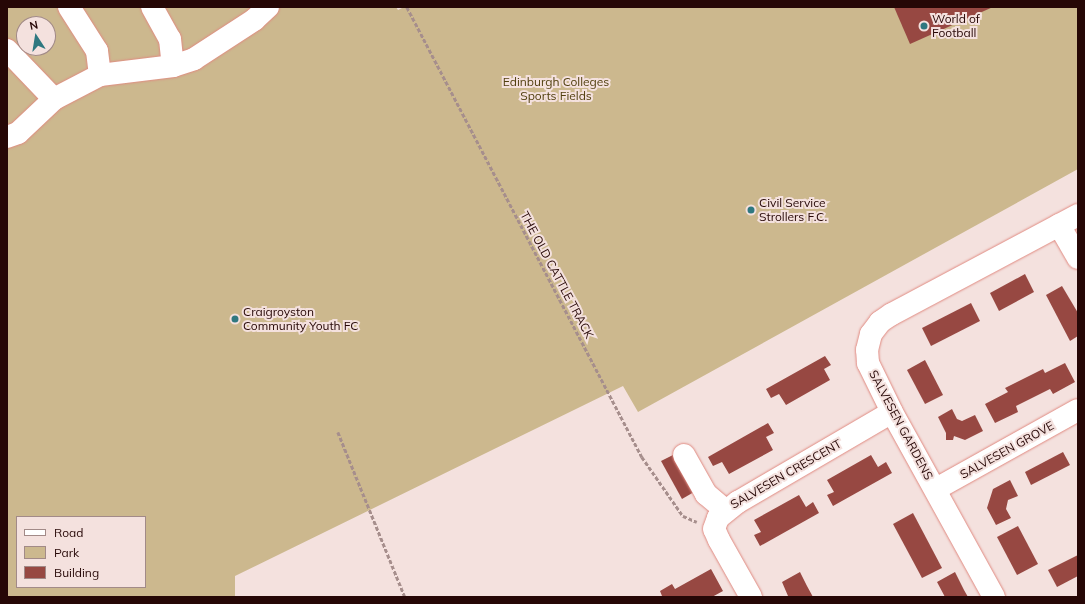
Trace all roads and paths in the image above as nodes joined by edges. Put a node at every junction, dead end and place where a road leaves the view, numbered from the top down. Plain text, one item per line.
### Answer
1 (69, 7) edge
2 (152, 7) edge
3 (407, 7) edge
4 (257, 11) edge
5 (7, 50) edge
6 (173, 66) junction
7 (100, 75) junction
8 (54, 99) junction
9 (7, 138) edge
10 (1069, 220) edge
11 (1078, 258) edge
12 (1078, 410) edge
13 (892, 412) junction
14 (338, 432) dead end
15 (684, 455) dead end
16 (936, 489) junction
17 (720, 520) junction
18 (405, 597) edge
19 (751, 597) edge
20 (994, 597) edge

1 - 7 street
2 - 6 street
3 - 17 path, THE OLD CATTLE TRACK
4 - 6 street
5 - 8 street
6 - 7 street
7 - 8 street
8 - 9 street
10 - 11 street
10 - 13 street, SALVESEN GARDENS
12 - 16 street, SALVESEN GROVE
13 - 16 street, SALVESEN GARDENS
13 - 17 street, SALVESEN CRESCENT
14 - 18 path
15 - 17 street
16 - 20 street, SALVESEN GARDENS
17 - 19 street

